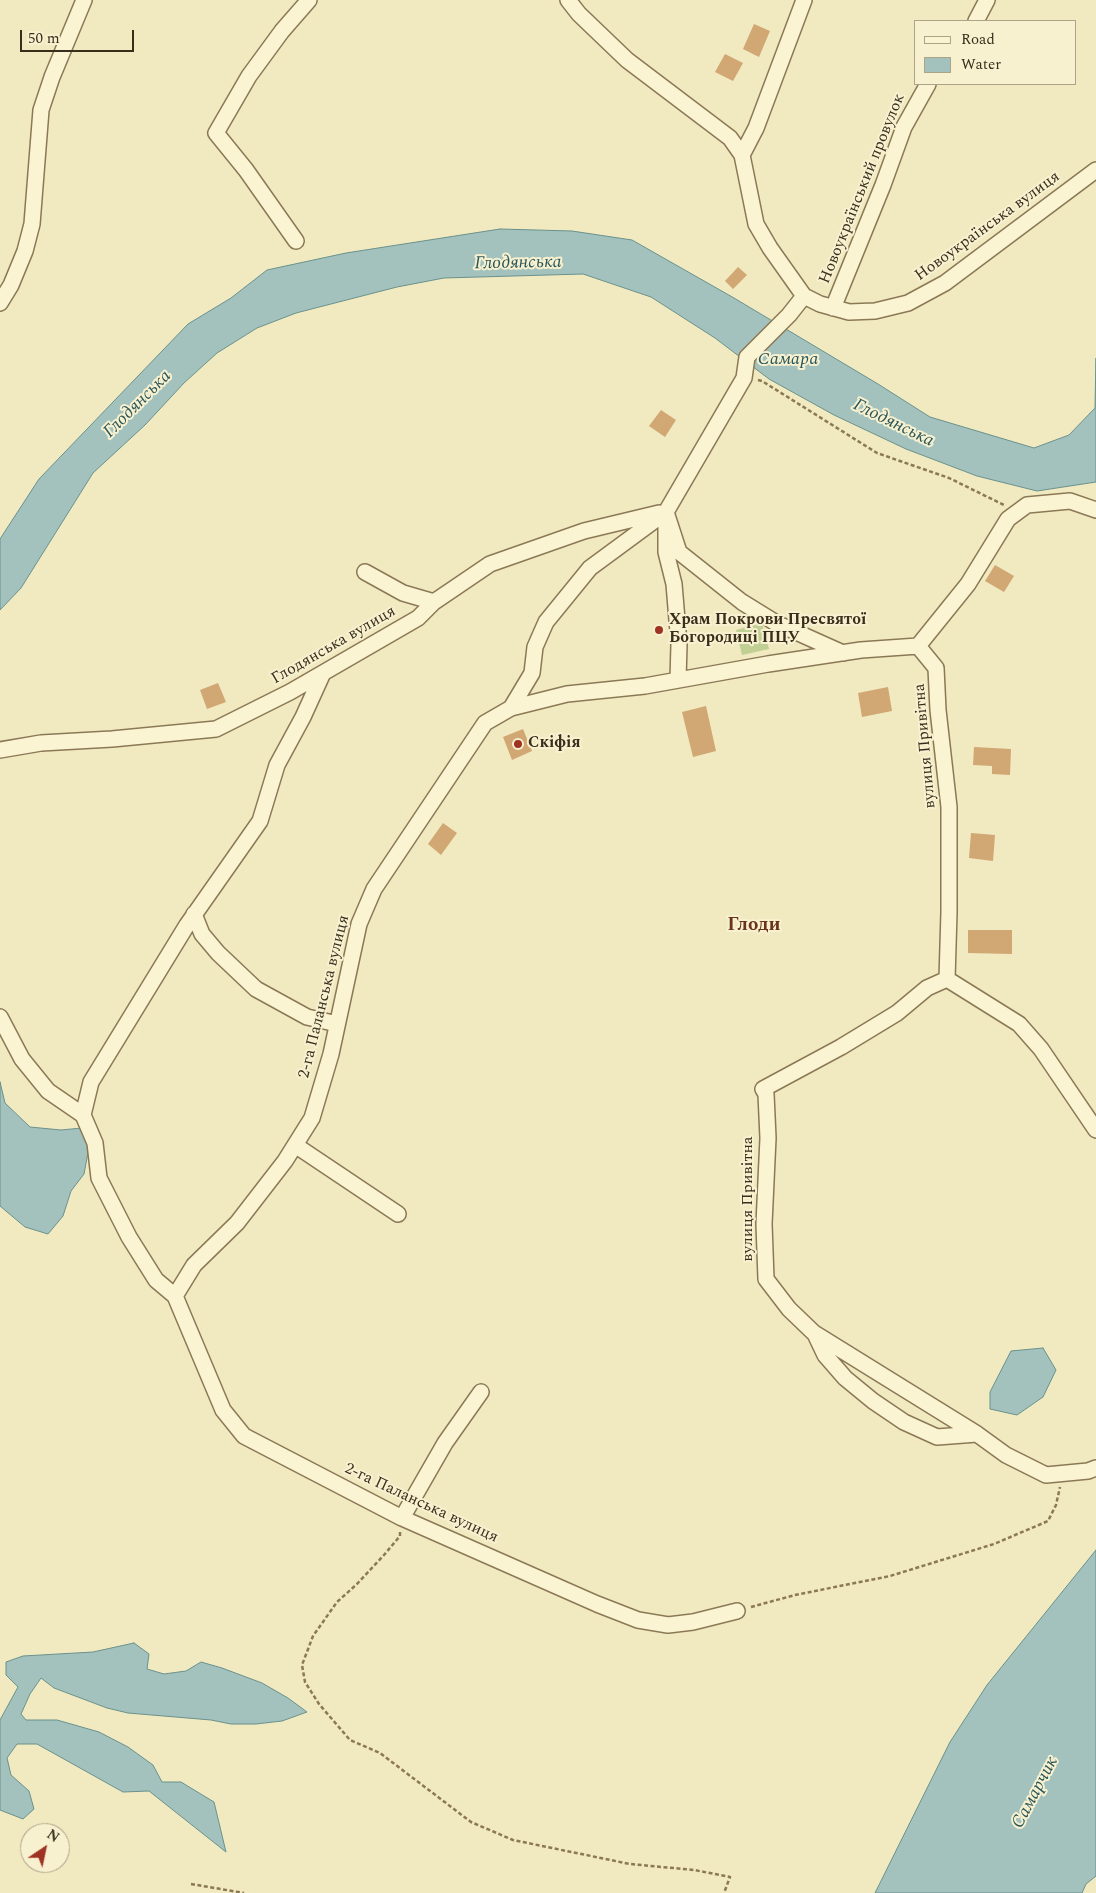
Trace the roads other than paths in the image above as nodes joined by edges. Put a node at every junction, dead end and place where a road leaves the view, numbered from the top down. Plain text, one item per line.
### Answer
1 (84, 0) edge
2 (308, 0) edge
3 (568, 0) edge
4 (804, 0) edge
5 (987, 0) edge
6 (977, 20) edge
7 (927, 85) edge
8 (742, 154) junction
9 (1096, 170) edge
10 (296, 241) dead end
11 (804, 296) junction
12 (0, 303) edge
13 (833, 308) junction
14 (1096, 510) edge
15 (666, 512) junction
16 (365, 572) dead end
17 (434, 602) junction
18 (918, 646) junction
19 (843, 653) junction
20 (323, 673) junction
21 (678, 680) junction
22 (511, 708) junction
23 (0, 750) edge
24 (194, 914) junction
25 (947, 979) junction
26 (0, 1016) edge
27 (337, 1024) junction
28 (82, 1115) junction
29 (1096, 1130) edge
30 (295, 1145) junction
31 (398, 1214) dead end
32 (175, 1296) junction
33 (814, 1333) junction
34 (481, 1392) dead end
35 (977, 1434) junction
36 (1096, 1468) edge
37 (402, 1518) junction
38 (736, 1611) road end

1 - 12 street
2 - 10 street
3 - 8 street
4 - 8 street
5 - 6 street
7 - 13 street, Новоукраїнський провулок
8 - 11 street
9 - 13 street, Новоукраїнська вулиця
11 - 13 street, Новоукраїнська вулиця
11 - 15 street
14 - 18 street
15 - 17 street, Глодянська вулиця
15 - 19 street
15 - 21 street
15 - 22 street
16 - 17 street
17 - 20 street, Глодянська вулиця
18 - 19 street
18 - 25 street, вулиця Привітна
19 - 21 street
20 - 23 street, Глодянська вулиця
20 - 24 street
21 - 22 street
22 - 27 street, 2-га Паланська вулиця
24 - 27 street
24 - 28 street
25 - 29 street
25 - 33 street, вулиця Привітна
26 - 28 street
27 - 30 street, 2-га Паланська вулиця
28 - 32 street, 2-га Паланська вулиця
30 - 31 street
30 - 32 street, 2-га Паланська вулиця
32 - 37 street, 2-га Паланська вулиця
33 - 35 street, вулиця Привітна
33 - 35 street
34 - 37 street
35 - 36 street, вулиця Привітна
37 - 38 street, 2-га Паланська вулиця

